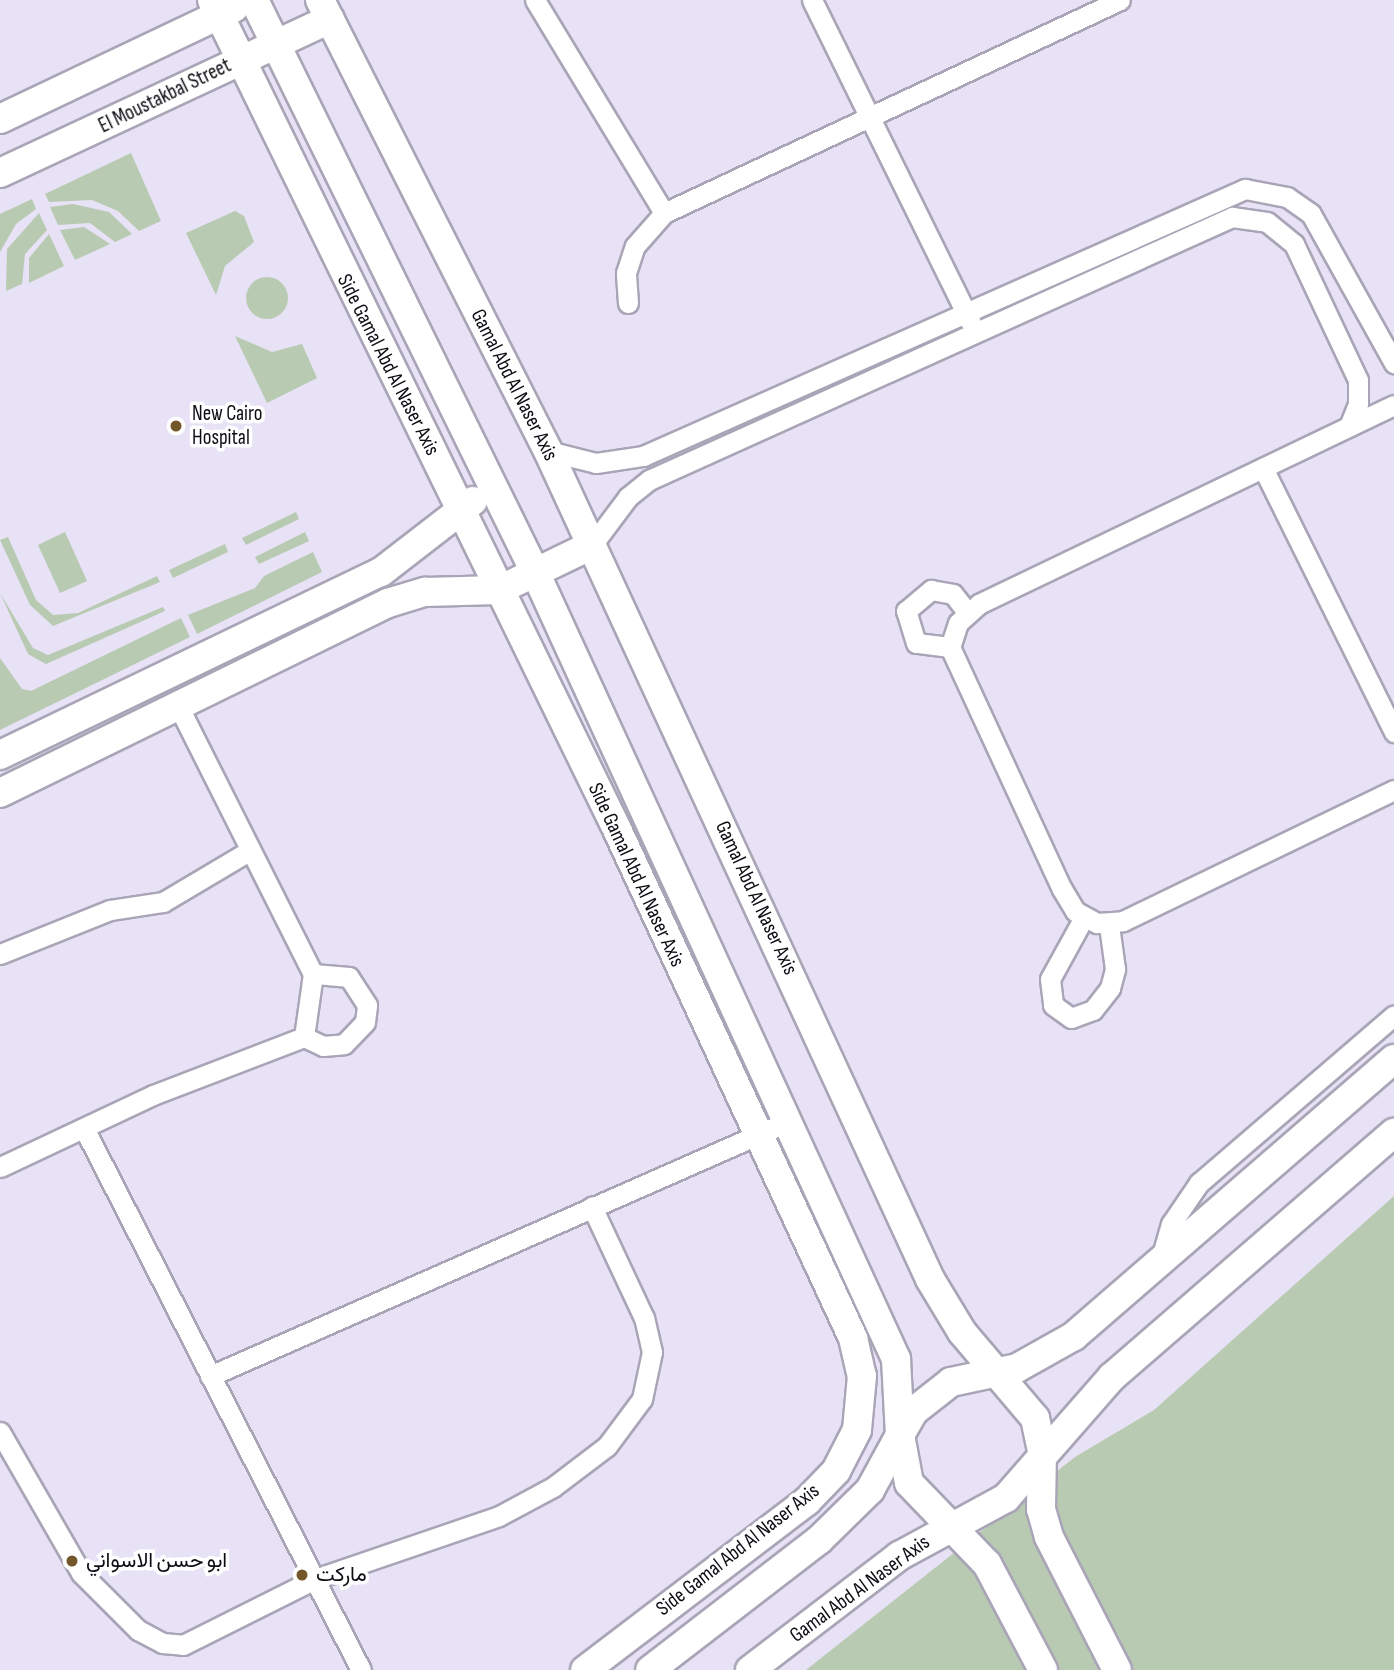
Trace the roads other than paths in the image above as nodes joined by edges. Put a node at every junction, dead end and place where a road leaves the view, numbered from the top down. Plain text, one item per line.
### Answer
1 (249, 0) edge
2 (254, 0) edge
3 (534, 0) edge
4 (812, 0) edge
5 (1120, 0) edge
6 (215, 8) edge
7 (325, 10) edge
8 (276, 42) junction
9 (240, 59) junction
10 (871, 115) junction
11 (0, 119) edge
12 (0, 173) edge
13 (664, 213) junction
14 (628, 303) dead end
15 (965, 311) junction
16 (975, 332) junction
17 (1394, 363) edge
18 (1394, 405) edge
19 (1349, 426) junction
20 (548, 451) junction
21 (1263, 468) junction
22 (493, 485) junction
23 (461, 511) junction
24 (592, 545) junction
25 (536, 574) junction
26 (499, 590) junction
27 (967, 612) junction
28 (950, 647) junction
29 (178, 705) junction
30 (1394, 732) edge
31 (0, 755) edge
32 (1394, 790) edge
33 (0, 793) edge
34 (249, 851) junction
35 (1083, 919) junction
36 (1109, 925) junction
37 (0, 954) edge
38 (313, 974) junction
39 (1394, 1015) edge
40 (304, 1037) junction
41 (1394, 1059) edge
42 (789, 1121) junction
43 (85, 1130) junction
44 (1394, 1133) edge
45 (758, 1136) junction
46 (0, 1167) edge
47 (593, 1207) junction
48 (1160, 1262) junction
49 (998, 1374) junction
50 (211, 1376) junction
51 (0, 1432) edge
52 (900, 1435) junction
53 (1042, 1451) junction
54 (956, 1526) junction
55 (315, 1579) junction
56 (361, 1670) edge
57 (585, 1670) edge
58 (650, 1670) edge
59 (750, 1670) edge
60 (1043, 1670) edge
61 (1117, 1670) edge

1 - 6 main road
2 - 8 main road
3 - 13 street
4 - 10 street
5 - 10 street
6 - 9 main road, Side Gamal Abd Al Naser Axis
6 - 11 main road
7 - 8 main road, El Moustakbal Street
7 - 20 main road, Gamal Abd Al Naser Axis
8 - 9 main road, El Moustakbal Street
8 - 22 main road
9 - 12 main road, El Moustakbal Street
9 - 23 main road, Side Gamal Abd Al Naser Axis
10 - 13 street
10 - 15 street
13 - 14 street
15 - 16 street
15 - 17 street
15 - 20 street
16 - 19 street
16 - 24 street
18 - 19 street
19 - 21 street
20 - 24 main road, Gamal Abd Al Naser Axis
21 - 27 street
21 - 30 street
22 - 23 main road
22 - 25 main road
23 - 26 main road, Side Gamal Abd Al Naser Axis
23 - 31 main road
24 - 25 main road
24 - 49 main road, Gamal Abd Al Naser Axis
25 - 26 main road
25 - 42 main road
26 - 29 main road
26 - 45 main road, Side Gamal Abd Al Naser Axis
27 - 28 street
27 - 28 street
28 - 35 street
29 - 33 main road
29 - 34 street
32 - 36 street
34 - 37 street
34 - 38 street
35 - 36 street
35 - 36 street
38 - 40 street
38 - 40 street
39 - 48 street
40 - 43 street
41 - 48 main road
42 - 45 street
42 - 52 main road
43 - 46 street
43 - 50 street
44 - 53 main road
45 - 47 street
45 - 57 main road, Side Gamal Abd Al Naser Axis
47 - 50 street
47 - 55 street
48 - 49 main road
49 - 52 main road
49 - 53 main road, Gamal Abd Al Naser Axis
50 - 55 street
51 - 55 street
52 - 54 main road
52 - 58 main road
53 - 54 main road, Gamal Abd Al Naser Axis
53 - 61 main road
54 - 59 main road, Gamal Abd Al Naser Axis
54 - 60 main road
55 - 56 street

